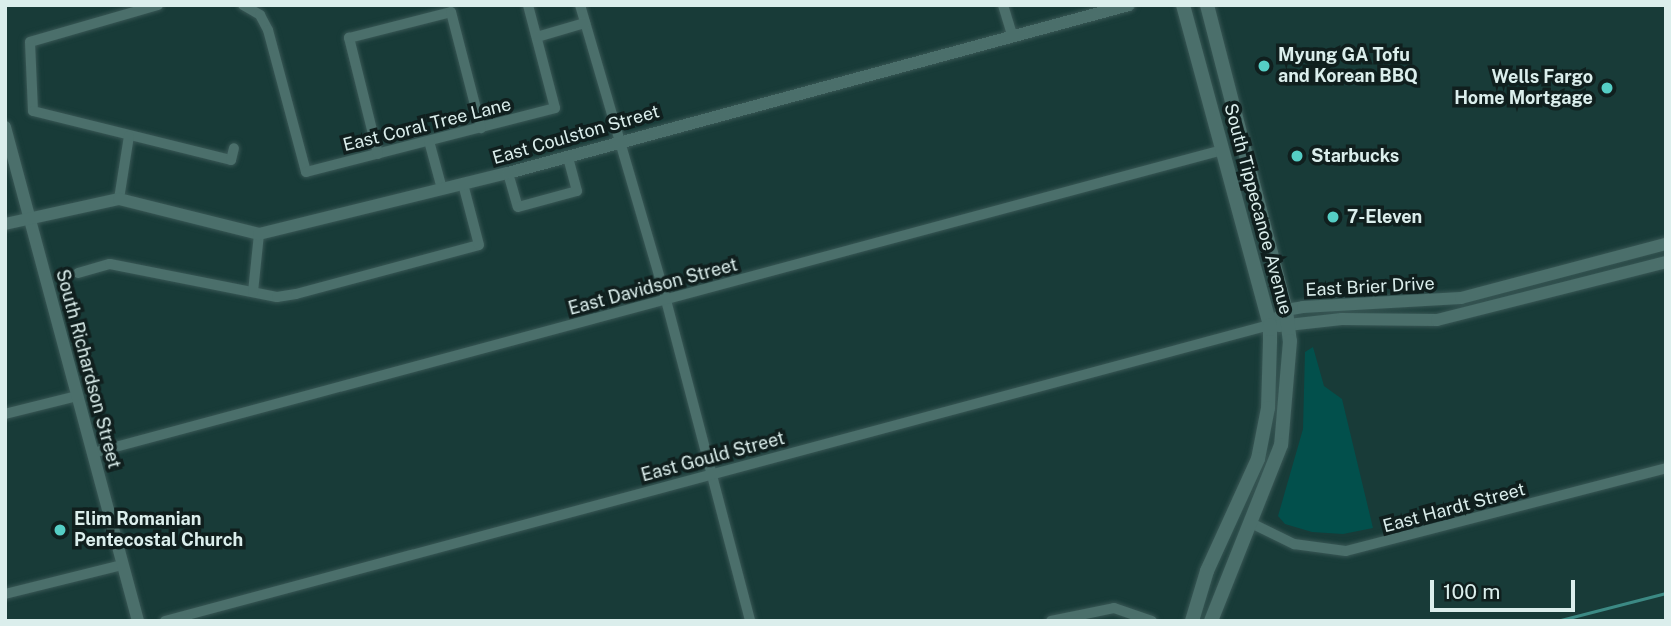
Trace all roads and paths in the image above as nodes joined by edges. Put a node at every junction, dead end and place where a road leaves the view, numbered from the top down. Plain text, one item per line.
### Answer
1 (158, 5) edge
2 (243, 5) edge
3 (528, 5) edge
4 (580, 5) edge
5 (1003, 5) edge
6 (1129, 5) edge
7 (1183, 5) edge
8 (1207, 5) edge
9 (258, 9) edge
10 (585, 23) junction
11 (1012, 35) junction
12 (537, 37) junction
13 (5, 127) edge
14 (481, 128) junction
15 (129, 136) junction
16 (429, 141) junction
17 (617, 141) junction
18 (234, 148) dead end
19 (1222, 150) junction
20 (378, 154) junction
21 (568, 157) junction
22 (508, 173) junction
23 (463, 184) junction
24 (442, 189) junction
25 (119, 199) junction
26 (29, 218) junction
27 (5, 224) edge
28 (259, 234) junction
29 (1666, 244) edge
30 (1666, 262) edge
31 (78, 273) dead end
32 (253, 292) junction
33 (666, 300) junction
34 (1286, 310) junction
35 (1270, 325) junction
36 (1289, 327) junction
37 (77, 396) junction
38 (5, 414) edge
39 (93, 453) junction
40 (1666, 468) edge
41 (711, 474) junction
42 (1235, 517) junction
43 (1253, 524) junction
44 (122, 565) junction
45 (5, 594) edge
46 (138, 621) edge
47 (165, 621) edge
48 (750, 621) edge
49 (1051, 621) edge
50 (1152, 621) edge
51 (1192, 621) edge
52 (1211, 621) edge

1 - 15 street
2 - 9 street
3 - 12 street
4 - 10 street
5 - 11 street
6 - 11 street, East Coulston Street
7 - 19 main road, South Tippecanoe Avenue
8 - 34 main road, South Tippecanoe Avenue
9 - 20 street, East Coral Tree Lane
10 - 12 street
10 - 17 street
11 - 17 street, East Coulston Street
12 - 14 street, East Coral Tree Lane
13 - 26 street, South Richardson Street
14 - 16 street, East Coral Tree Lane
14 - 20 street
15 - 18 street
15 - 25 street
16 - 20 street, East Coral Tree Lane
16 - 24 street
17 - 21 street, East Coulston Street
17 - 33 street
19 - 33 street, East Davidson Street
19 - 35 main road, South Tippecanoe Avenue
21 - 22 street, East Coulston Street
21 - 22 street
22 - 23 street, East Coulston Street
23 - 24 street, East Coulston Street
23 - 32 street
24 - 28 street, East Coulston Street
25 - 26 street, East Coulston Street
25 - 28 street, East Coulston Street
26 - 27 street, East Coulston Street
26 - 37 street, South Richardson Street
28 - 32 street
29 - 34 street, East Brier Drive
30 - 36 street, East Brier Drive
31 - 32 street
33 - 39 street, East Davidson Street
33 - 41 street
34 - 35 street, East Brier Drive
34 - 36 main road, South Tippecanoe Avenue
35 - 36 street, East Brier Drive
35 - 41 street, East Gould Street
35 - 42 main road, South Tippecanoe Avenue
36 - 43 main road, South Tippecanoe Avenue
37 - 38 street
37 - 39 street, South Richardson Street
39 - 44 street, South Richardson Street
40 - 43 street, East Hardt Street
41 - 47 street, East Gould Street
41 - 48 street
42 - 43 main road
42 - 51 main road, South Tippecanoe Avenue
43 - 52 main road, South Tippecanoe Avenue
44 - 45 street
44 - 46 street, South Richardson Street
49 - 50 street

